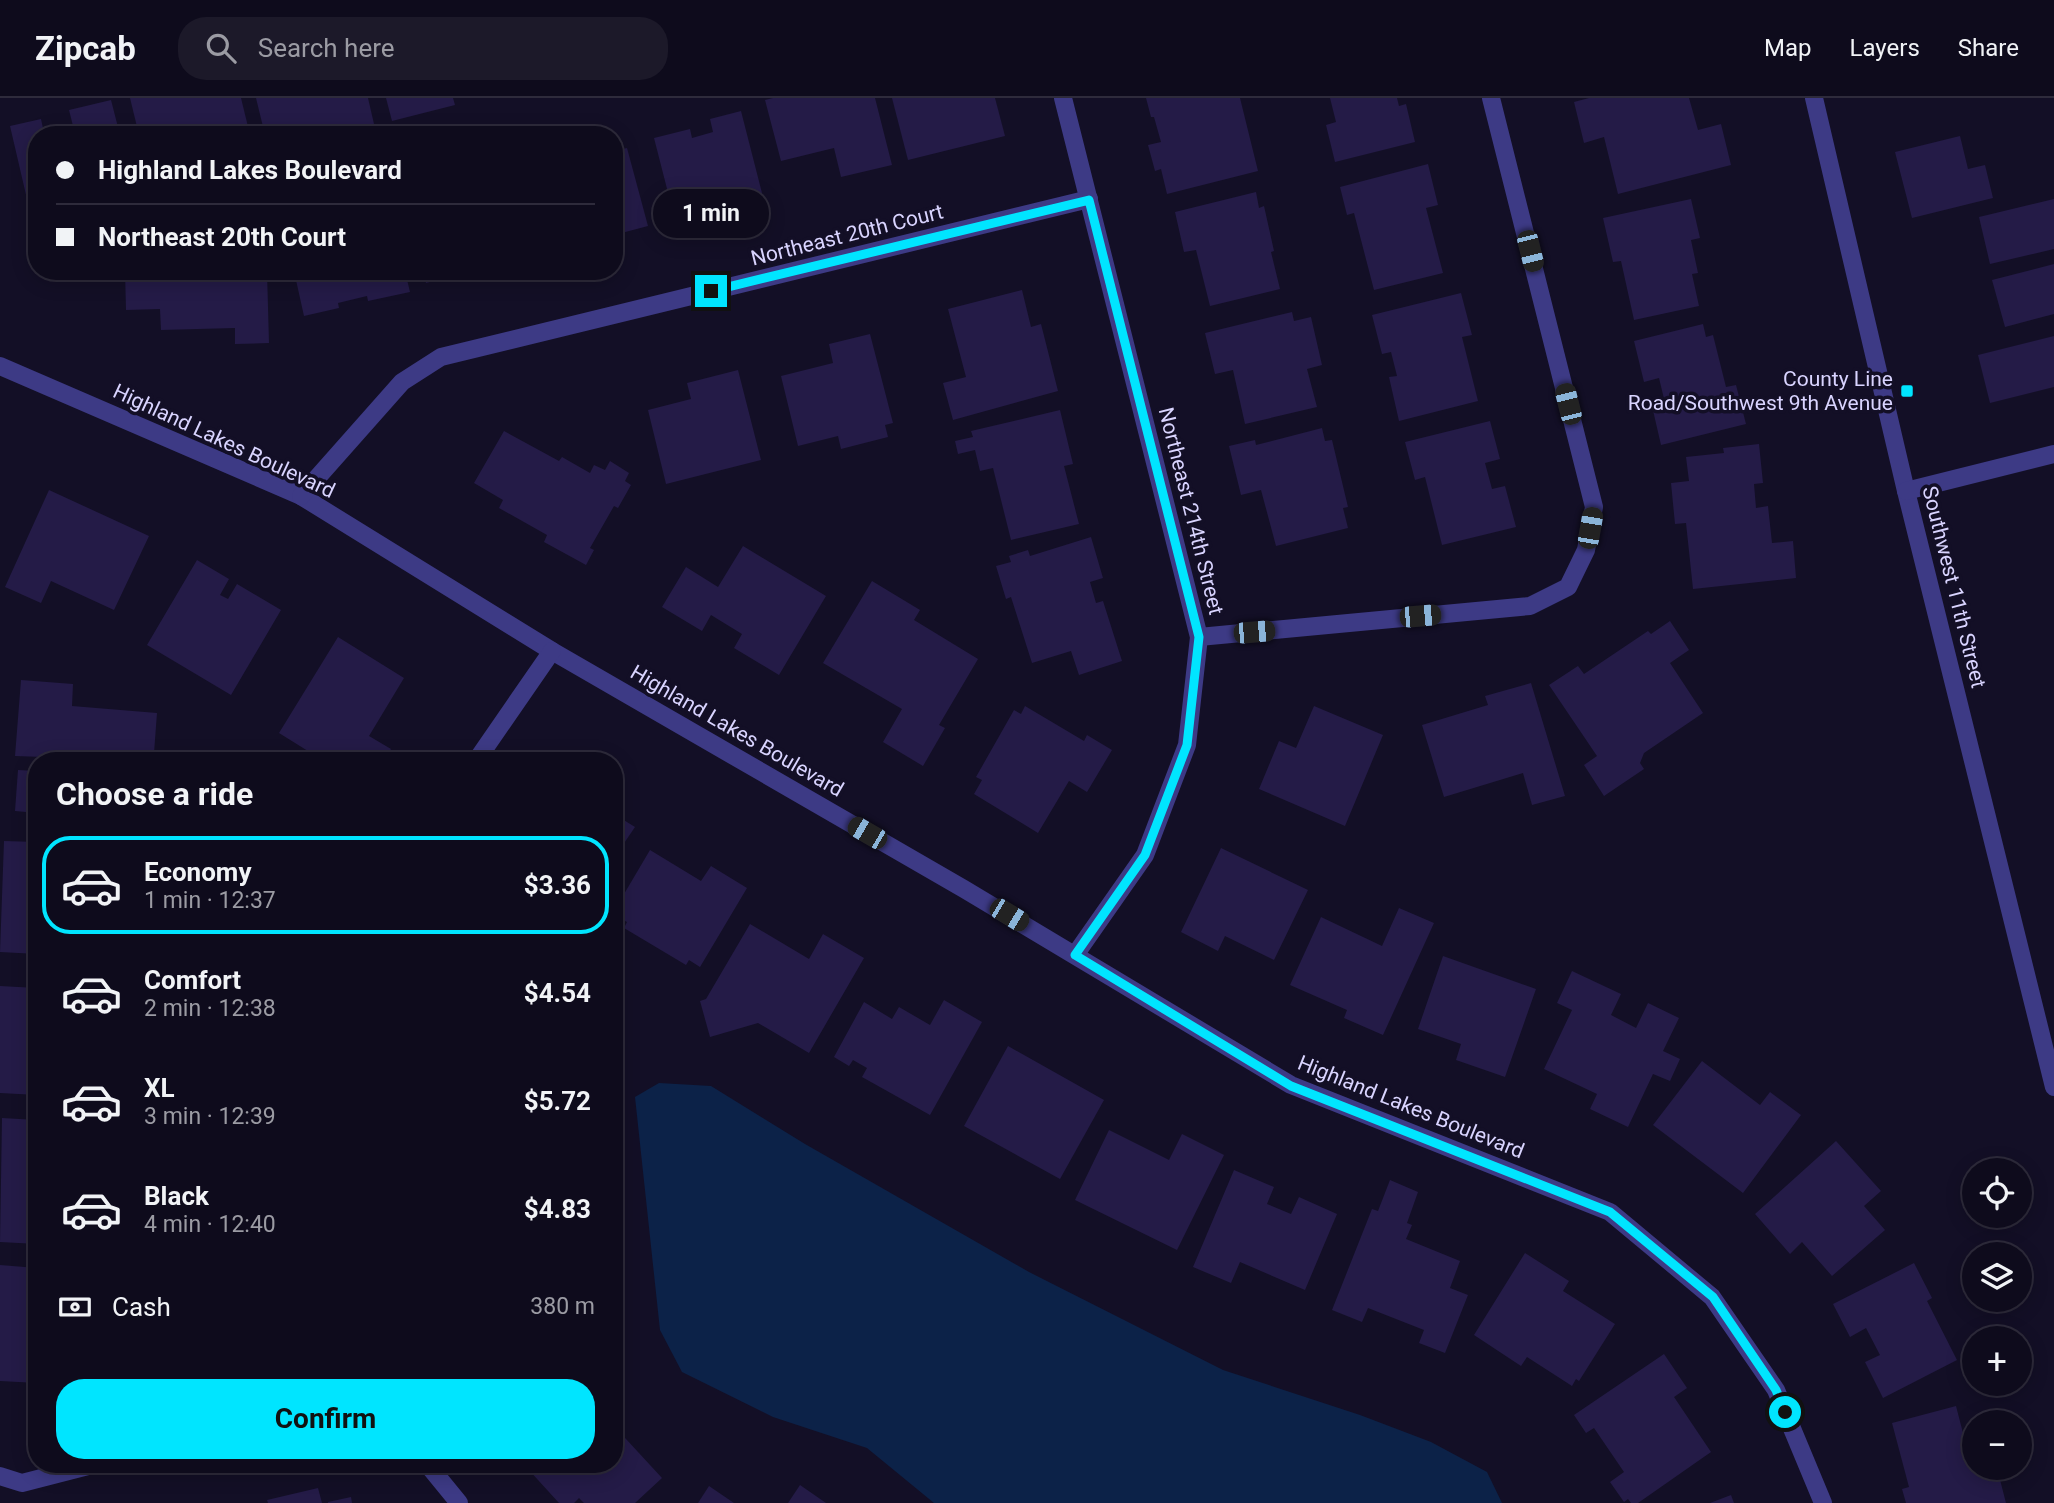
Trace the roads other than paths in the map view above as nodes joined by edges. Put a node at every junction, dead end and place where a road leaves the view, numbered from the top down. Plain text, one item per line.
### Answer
1 (1063, 98) edge
2 (1491, 98) edge
3 (1814, 98) edge
4 (1089, 200) junction
5 (0, 366) edge
6 (2054, 454) edge
7 (1906, 491) junction
8 (301, 496) junction
9 (1199, 637) junction
10 (552, 651) junction
11 (482, 752) edge
12 (1075, 955) junction
13 (2054, 1087) edge
14 (61, 1473) edge
15 (435, 1473) edge
16 (0, 1476) edge
17 (459, 1503) edge
18 (1823, 1503) edge

1 - 4 street, Northeast 214th Street
2 - 9 street
3 - 7 street, Southwest 11th Street
4 - 8 street, Northeast 20th Court
4 - 9 street, Northeast 214th Street
5 - 8 street, Highland Lakes Boulevard
6 - 7 street
7 - 13 street, Southwest 11th Street
8 - 10 street, Highland Lakes Boulevard
9 - 12 street, Northeast 214th Street
10 - 11 street
10 - 12 street, Highland Lakes Boulevard
12 - 18 street, Highland Lakes Boulevard
14 - 16 street
15 - 17 street

